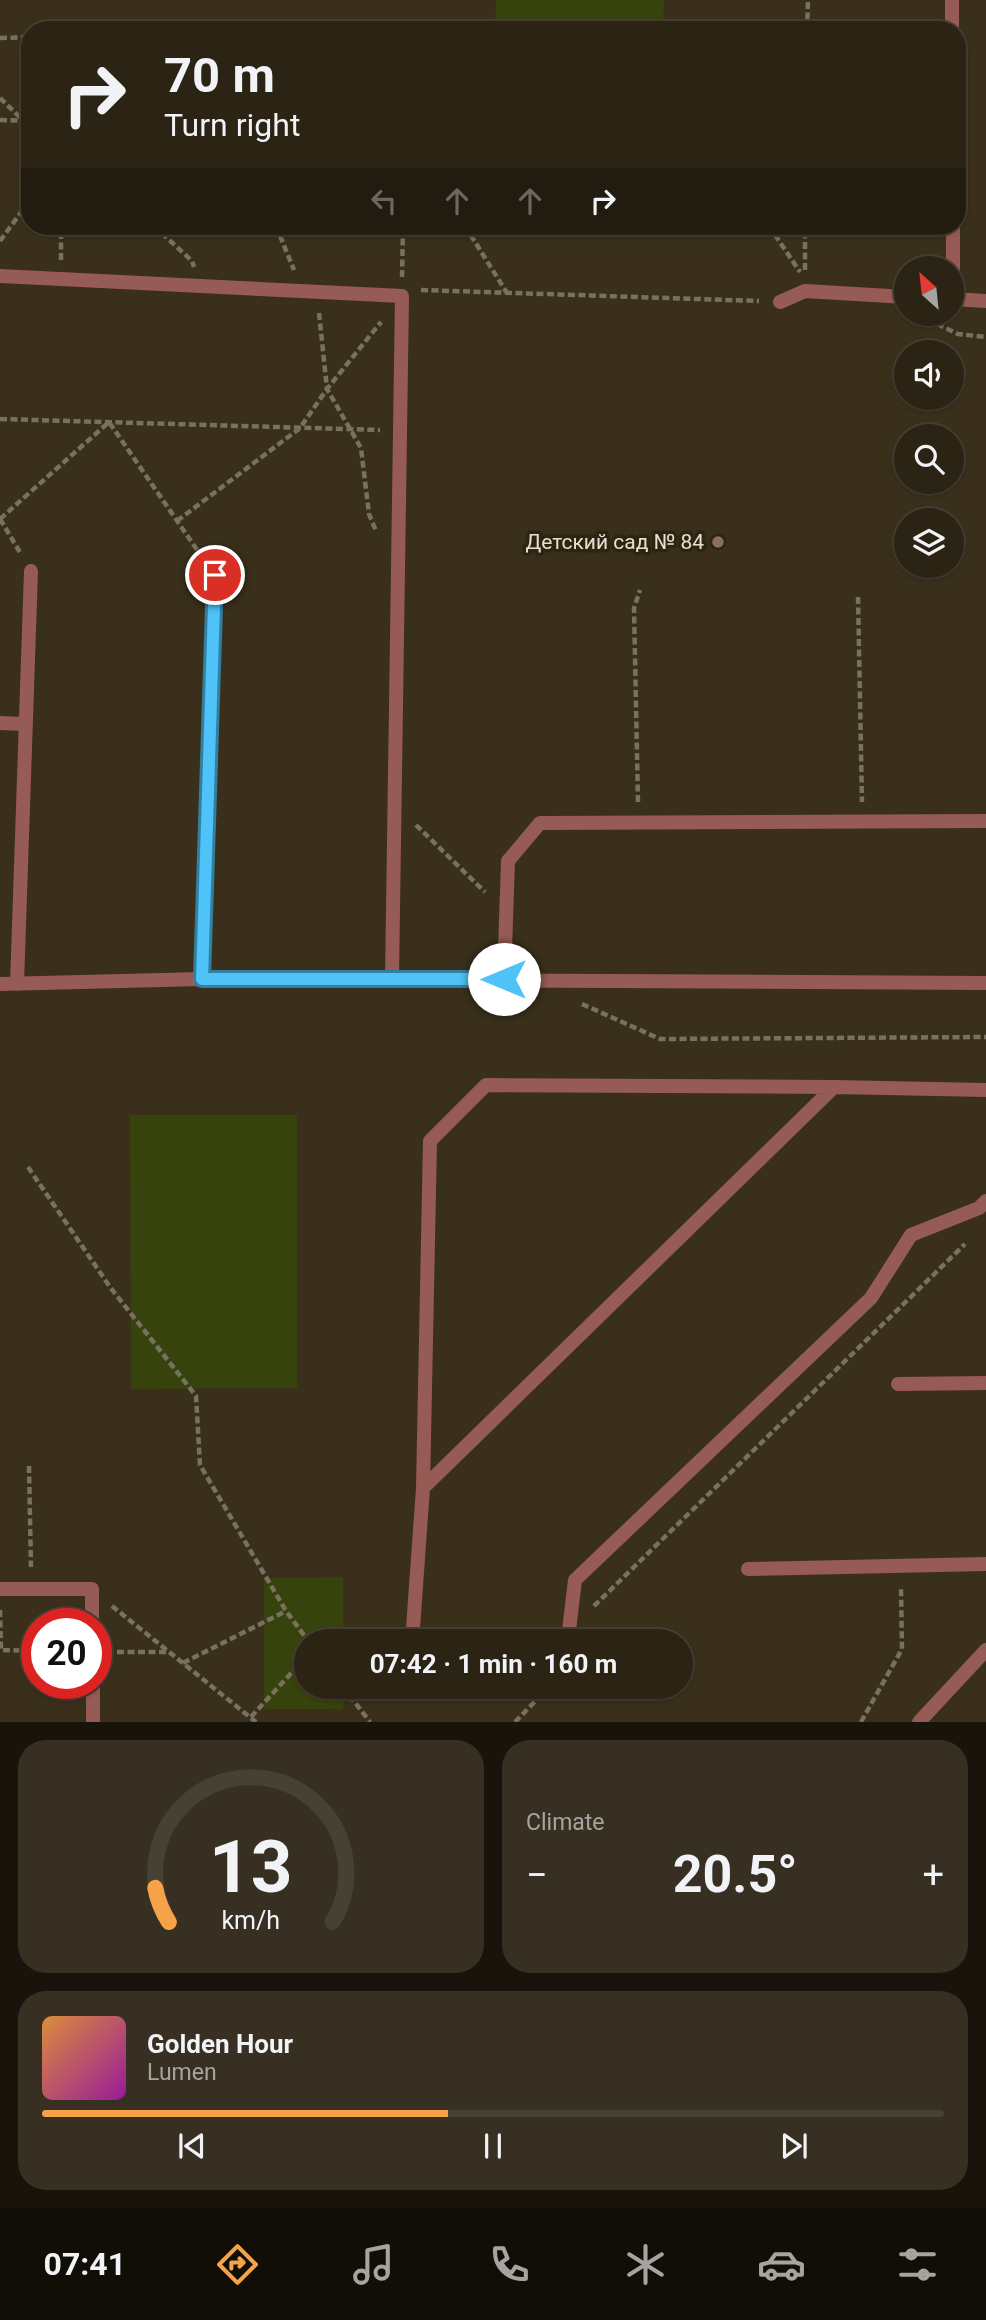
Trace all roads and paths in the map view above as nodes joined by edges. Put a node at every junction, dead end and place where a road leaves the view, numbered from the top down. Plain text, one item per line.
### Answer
1 (808, 0) edge
2 (952, 0) edge
3 (807, 21) edge
4 (952, 21) edge
5 (21, 37) edge
6 (0, 38) edge
7 (0, 98) edge
8 (0, 120) edge
9 (21, 120) edge
10 (21, 121) edge
11 (21, 212) edge
12 (61, 235) edge
13 (164, 235) edge
14 (281, 235) edge
15 (403, 235) edge
16 (471, 235) edge
17 (775, 235) edge
18 (805, 235) edge
19 (953, 235) edge
20 (0, 241) edge
21 (953, 256) edge
22 (0, 276) edge
23 (61, 279) junction
24 (197, 286) junction
25 (309, 291) junction
26 (507, 293) junction
27 (402, 296) junction
28 (894, 296) edge
29 (964, 300) edge
30 (986, 301) edge
31 (780, 302) joint
32 (942, 326) edge
33 (986, 337) edge
34 (327, 388) junction
35 (0, 419) edge
36 (109, 422) junction
37 (300, 428) junction
38 (352, 429) junction
39 (400, 431) junction
40 (0, 519) edge
41 (177, 521) junction
42 (379, 537) dead end
43 (31, 571) joint
44 (215, 575) joint
45 (640, 590) dead end
46 (858, 597) dead end
47 (0, 723) edge
48 (26, 724) junction
49 (395, 804) junction
50 (862, 821) junction
51 (986, 821) edge
52 (638, 822) junction
53 (506, 912) junction
54 (202, 979) junction
55 (392, 979) junction
56 (504, 979) junction
57 (986, 983) edge
58 (0, 984) edge
59 (18, 984) junction
60 (570, 1004) dead end
61 (986, 1037) edge
62 (834, 1087) junction
63 (986, 1090) edge
64 (28, 1167) dead end
65 (986, 1201) edge
66 (965, 1244) dead end
67 (986, 1383) edge
68 (898, 1384) dead end
69 (29, 1466) dead end
70 (423, 1488) junction
71 (986, 1564) edge
72 (901, 1567) junction
73 (748, 1569) dead end
74 (0, 1589) edge
75 (31, 1589) junction
76 (92, 1589) junction
77 (0, 1603) edge
78 (92, 1608) edge
79 (286, 1611) junction
80 (594, 1617) dead end
81 (299, 1629) edge
82 (413, 1629) edge
83 (569, 1629) edge
84 (986, 1650) edge
85 (21, 1651) edge
86 (112, 1651) edge
87 (170, 1652) junction
88 (183, 1663) junction
89 (294, 1671) edge
90 (93, 1699) edge
91 (353, 1699) edge
92 (537, 1699) edge
93 (253, 1719) edge
94 (93, 1721) edge
95 (370, 1721) edge
96 (515, 1721) edge
97 (861, 1721) edge
98 (919, 1721) edge

1 - 3 path
2 - 4 lane
5 - 6 path
7 - 9 path
8 - 10 path
11 - 20 path
12 - 23 path
13 - 24 path
14 - 25 path
15 - 27 path
16 - 26 path
17 - 18 path
19 - 21 lane
22 - 23 lane
23 - 24 lane
24 - 25 lane
25 - 27 lane
25 - 34 path
26 - 27 path
26 - 31 path
27 - 34 path
27 - 39 lane
28 - 31 lane
29 - 30 lane
32 - 33 path
34 - 37 path
34 - 38 path
35 - 36 path
36 - 37 path
36 - 40 path
36 - 41 path
37 - 38 path
37 - 41 path
38 - 39 path
38 - 42 path
39 - 49 lane
40 - 43 path
41 - 44 path
43 - 48 lane
44 - 54 lane
45 - 52 path
46 - 50 path
47 - 48 lane
48 - 59 lane
49 - 53 path
49 - 55 lane
50 - 51 lane
50 - 52 lane
52 - 53 lane
53 - 56 lane
54 - 55 lane
54 - 59 lane
55 - 56 lane
56 - 57 lane
58 - 59 lane
60 - 61 path
62 - 63 lane
62 - 70 lane
62 - 70 lane
64 - 79 path
65 - 83 lane
66 - 80 path
67 - 68 lane
69 - 75 path
70 - 82 lane
71 - 72 lane
72 - 73 lane
72 - 97 path
74 - 75 lane
75 - 76 lane
76 - 78 lane
76 - 87 path
77 - 85 path
79 - 81 path
79 - 88 path
84 - 98 lane
86 - 87 path
87 - 88 path
88 - 93 path
89 - 93 path
90 - 94 lane
91 - 95 path
92 - 96 path

